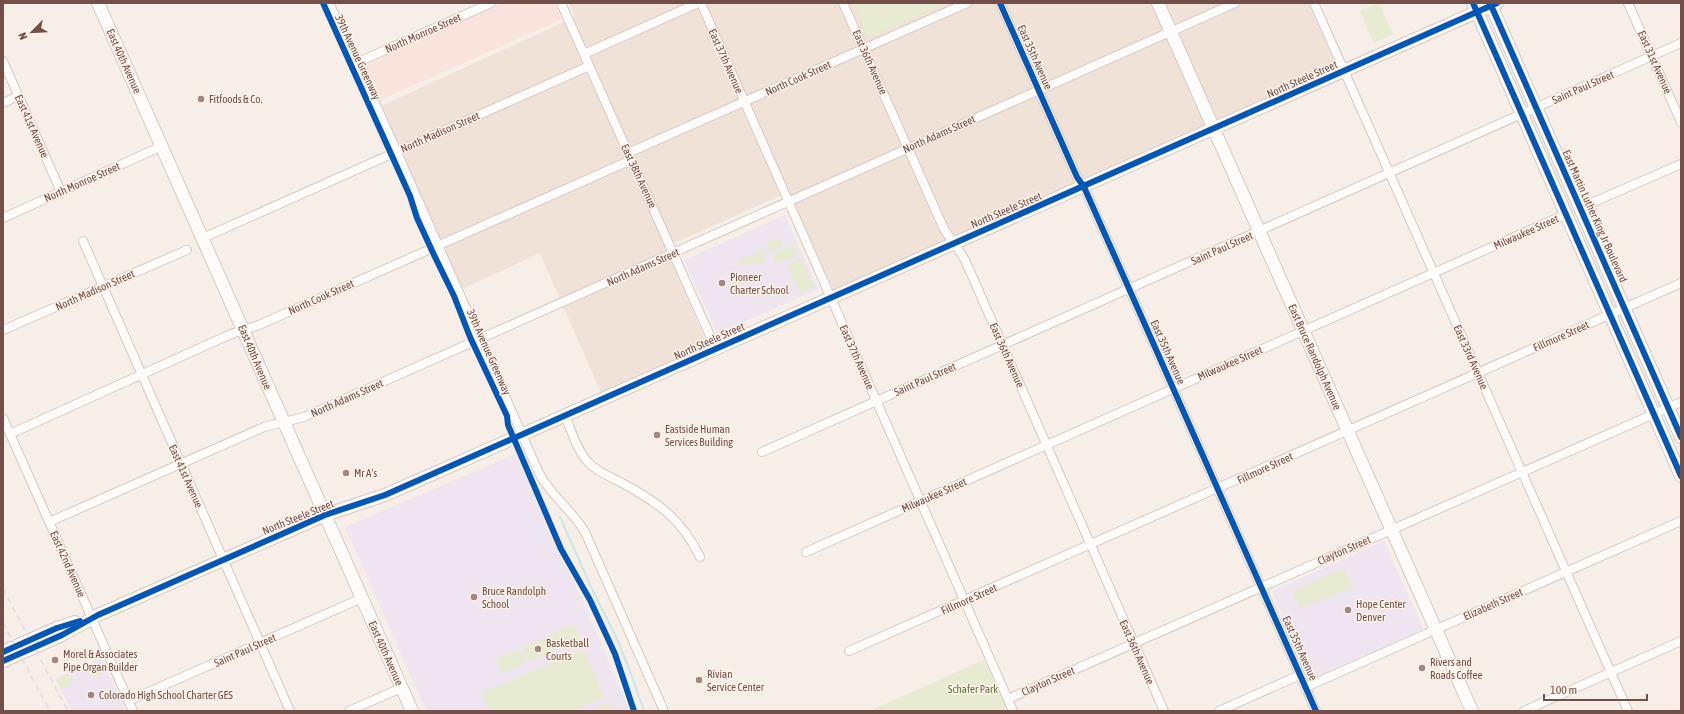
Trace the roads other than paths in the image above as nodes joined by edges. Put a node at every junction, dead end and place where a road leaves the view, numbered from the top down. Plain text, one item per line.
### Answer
1 (98, 3) edge
2 (329, 3) edge
3 (491, 3) edge
4 (561, 3) edge
5 (698, 3) edge
6 (701, 3) edge
7 (843, 3) edge
8 (967, 3) edge
9 (1000, 3) edge
10 (1158, 3) edge
11 (1235, 3) edge
12 (1314, 3) edge
13 (1628, 3) edge
14 (1493, 4) edge
15 (1475, 8) edge
16 (1171, 32) junction
17 (1681, 43) edge
18 (864, 49) junction
19 (584, 54) junction
20 (1652, 56) junction
21 (3, 61) edge
22 (356, 63) junction
23 (589, 66) junction
24 (1344, 71) junction
25 (1038, 90) junction
26 (18, 96) junction
27 (744, 102) junction
28 (3, 103) edge
29 (1536, 108) junction
30 (1521, 114) junction
31 (1681, 122) edge
32 (1214, 129) junction
33 (162, 146) junction
34 (908, 148) junction
35 (396, 151) junction
36 (630, 157) junction
37 (1681, 164) edge
38 (1389, 174) junction
39 (1084, 187) junction
40 (61, 192) junction
41 (788, 202) junction
42 (1580, 208) junction
43 (1566, 214) junction
44 (3, 218) edge
45 (1259, 231) junction
46 (203, 238) junction
47 (83, 241) dead end
48 (954, 243) junction
49 (438, 245) junction
50 (187, 250) dead end
51 (674, 253) junction
52 (1434, 272) junction
53 (1681, 283) edge
54 (103, 287) junction
55 (1129, 289) junction
56 (831, 298) junction
57 (1624, 308) junction
58 (1610, 314) junction
59 (3, 330) edge
60 (244, 330) junction
61 (1303, 330) junction
62 (480, 340) junction
63 (1002, 345) junction
64 (716, 349) junction
65 (1478, 372) junction
66 (142, 374) junction
67 (1174, 389) junction
68 (876, 401) junction
69 (1681, 402) edge
70 (1668, 408) junction
71 (1654, 414) junction
72 (565, 416) junction
73 (3, 418) edge
74 (283, 422) junction
75 (1348, 430) junction
76 (10, 434) junction
77 (518, 437) junction
78 (1681, 437) edge
79 (1046, 444) junction
80 (762, 452) dead end
81 (181, 464) junction
82 (1522, 472) junction
83 (1681, 476) edge
84 (1218, 489) junction
85 (920, 501) junction
86 (325, 515) junction
87 (1681, 521) edge
88 (49, 522) junction
89 (1392, 530) junction
90 (1091, 546) junction
91 (806, 552) dead end
92 (700, 557) dead end
93 (223, 560) junction
94 (1567, 572) junction
95 (1261, 587) junction
96 (362, 598) junction
97 (965, 601) junction
98 (92, 618) junction
99 (1436, 630) junction
100 (1681, 641) edge
101 (1134, 643) junction
102 (260, 644) junction
103 (849, 651) dead end
104 (3, 652) edge
105 (3, 661) edge
106 (1611, 672) junction
107 (1300, 675) junction
108 (401, 688) junction
109 (1306, 688) junction
110 (1008, 699) junction
111 (128, 701) junction
112 (133, 711) edge
113 (290, 711) edge
114 (349, 711) edge
115 (412, 711) edge
116 (664, 711) edge
117 (1013, 711) edge
118 (1164, 711) edge
119 (1219, 711) edge
120 (1316, 711) edge
121 (1472, 711) edge
122 (1524, 711) edge
123 (1628, 711) edge

1 - 33 street, East 40th Avenue
2 - 22 street
3 - 22 street, North Monroe Street
4 - 19 street, East 38th Avenue
5 - 19 street
6 - 27 street, East 37th Avenue
7 - 18 street, East 36th Avenue
8 - 18 street, North Cook Street
9 - 25 street, East 35th Avenue
10 - 16 street, East Bruce Randolph Avenue
11 - 16 street, North Adams Street
12 - 24 street, East 33rd Avenue
13 - 20 street, East 31st Avenue
14 - 15 street, North Steele Street
14 - 29 street, East Martin Luther King Jr Boulevard
15 - 24 street, North Steele Street
15 - 30 street
16 - 25 street, North Adams Street
16 - 32 street, East Bruce Randolph Avenue
17 - 20 street, Saint Paul Street
18 - 27 street, North Cook Street
18 - 34 street, East 36th Avenue
19 - 23 street, East 38th Avenue
20 - 29 street, Saint Paul Street
20 - 31 street, East 31st Avenue
21 - 26 street, East 41st Avenue
22 - 35 street
23 - 35 street, North Madison Street
23 - 36 street, East 38th Avenue
24 - 32 street, North Steele Street
24 - 38 street, East 33rd Avenue
25 - 34 street, North Adams Street
25 - 39 street, East 35th Avenue
26 - 28 street
26 - 40 street, East 41st Avenue
27 - 36 street, North Cook Street
27 - 41 street, East 37th Avenue
29 - 30 street, Saint Paul Street
29 - 42 street, East Martin Luther King Jr Boulevard
30 - 38 street, Saint Paul Street
30 - 43 street
32 - 39 street, North Steele Street
32 - 45 street, East Bruce Randolph Avenue
33 - 40 street, North Monroe Street
33 - 46 street, East 40th Avenue
34 - 41 street, North Adams Street
34 - 48 street, East 36th Avenue
35 - 46 street, North Madison Street
35 - 49 street
36 - 49 street, North Cook Street
36 - 51 street, East 38th Avenue
37 - 42 street
38 - 45 street, Saint Paul Street
38 - 52 street, East 33rd Avenue
39 - 48 street, North Steele Street
39 - 55 street, East 35th Avenue
40 - 44 street, North Monroe Street
41 - 51 street, North Adams Street
41 - 56 street, East 37th Avenue
42 - 57 street, East Martin Luther King Jr Boulevard
43 - 52 street, Milwaukee Street
43 - 58 street
45 - 55 street, Saint Paul Street
45 - 61 street, East Bruce Randolph Avenue
46 - 60 street, East 40th Avenue
47 - 54 street, East 41st Avenue
48 - 56 street, North Steele Street
48 - 63 street, East 36th Avenue
49 - 60 street, North Cook Street
49 - 62 street
50 - 54 street, North Madison Street
51 - 62 street, North Adams Street
51 - 64 street, East 38th Avenue
52 - 61 street, Milwaukee Street
52 - 65 street, East 33rd Avenue
53 - 57 street, Fillmore Street
54 - 59 street, North Madison Street
54 - 66 street, East 41st Avenue
55 - 63 street, Saint Paul Street
55 - 67 street, East 35th Avenue
56 - 64 street, North Steele Street
56 - 68 street, East 37th Avenue
57 - 58 street, Fillmore Street
57 - 70 street, East Martin Luther King Jr Boulevard
58 - 65 street, Fillmore Street
58 - 71 street
60 - 66 street, North Cook Street
60 - 74 street, East 40th Avenue
61 - 67 street, Milwaukee Street
61 - 75 street, East Bruce Randolph Avenue
62 - 74 street, North Adams Street
62 - 77 street
63 - 68 street, Saint Paul Street
63 - 79 street, East 36th Avenue
64 - 72 street, North Steele Street
65 - 75 street, Fillmore Street
65 - 82 street, East 33rd Avenue
66 - 76 street, North Cook Street
66 - 81 street, East 41st Avenue
67 - 79 street, Milwaukee Street
67 - 84 street, East 35th Avenue
68 - 80 street, Saint Paul Street
68 - 85 street, East 37th Avenue
69 - 70 street, Clayton Street
70 - 71 street, Clayton Street
70 - 78 street, East Martin Luther King Jr Boulevard
71 - 82 street, Clayton Street
71 - 83 street
72 - 77 street, North Steele Street
72 - 92 street
73 - 76 street, East 42nd Avenue
74 - 81 street, North Adams Street
74 - 86 street, East 40th Avenue
75 - 84 street, Fillmore Street
75 - 89 street, East Bruce Randolph Avenue
76 - 88 street, East 42nd Avenue
77 - 86 street, North Steele Street
77 - 116 street
79 - 85 street, Milwaukee Street
79 - 90 street, East 36th Avenue
81 - 88 street, North Adams Street
81 - 93 street, East 41st Avenue
82 - 89 street, Clayton Street
82 - 94 street, East 33rd Avenue
84 - 90 street, Fillmore Street
84 - 95 street, East 35th Avenue
85 - 91 street, Milwaukee Street
85 - 97 street, East 37th Avenue
86 - 93 street, North Steele Street
86 - 96 street, East 40th Avenue
87 - 94 street, Elizabeth Street
88 - 98 street, East 42nd Avenue
89 - 95 street, Clayton Street
89 - 99 street, East Bruce Randolph Avenue
90 - 97 street, Fillmore Street
90 - 101 street, East 36th Avenue
93 - 98 street, North Steele Street
93 - 102 street, East 41st Avenue
94 - 99 street, Elizabeth Street
94 - 106 street, East 33rd Avenue
95 - 101 street, Clayton Street
95 - 107 street, East 35th Avenue
96 - 102 street, Saint Paul Street
96 - 108 street, East 40th Avenue
97 - 103 street, Fillmore Street
97 - 110 street, East 37th Avenue
98 - 104 street, North Steele Street
98 - 105 street, North Steele Street
98 - 111 street, East 42nd Avenue
99 - 109 street, Elizabeth Street
99 - 121 street, East Bruce Randolph Avenue
100 - 106 street
101 - 110 street, Clayton Street
101 - 118 street, East 36th Avenue
102 - 111 street, Saint Paul Street
102 - 113 street, East 41st Avenue
106 - 122 street
106 - 123 street, East 33rd Avenue
107 - 109 street, East 35th Avenue
107 - 119 street
108 - 114 street
108 - 115 street, East 40th Avenue
109 - 120 street, East 35th Avenue
110 - 117 street, East 37th Avenue
111 - 112 street, East 42nd Avenue

